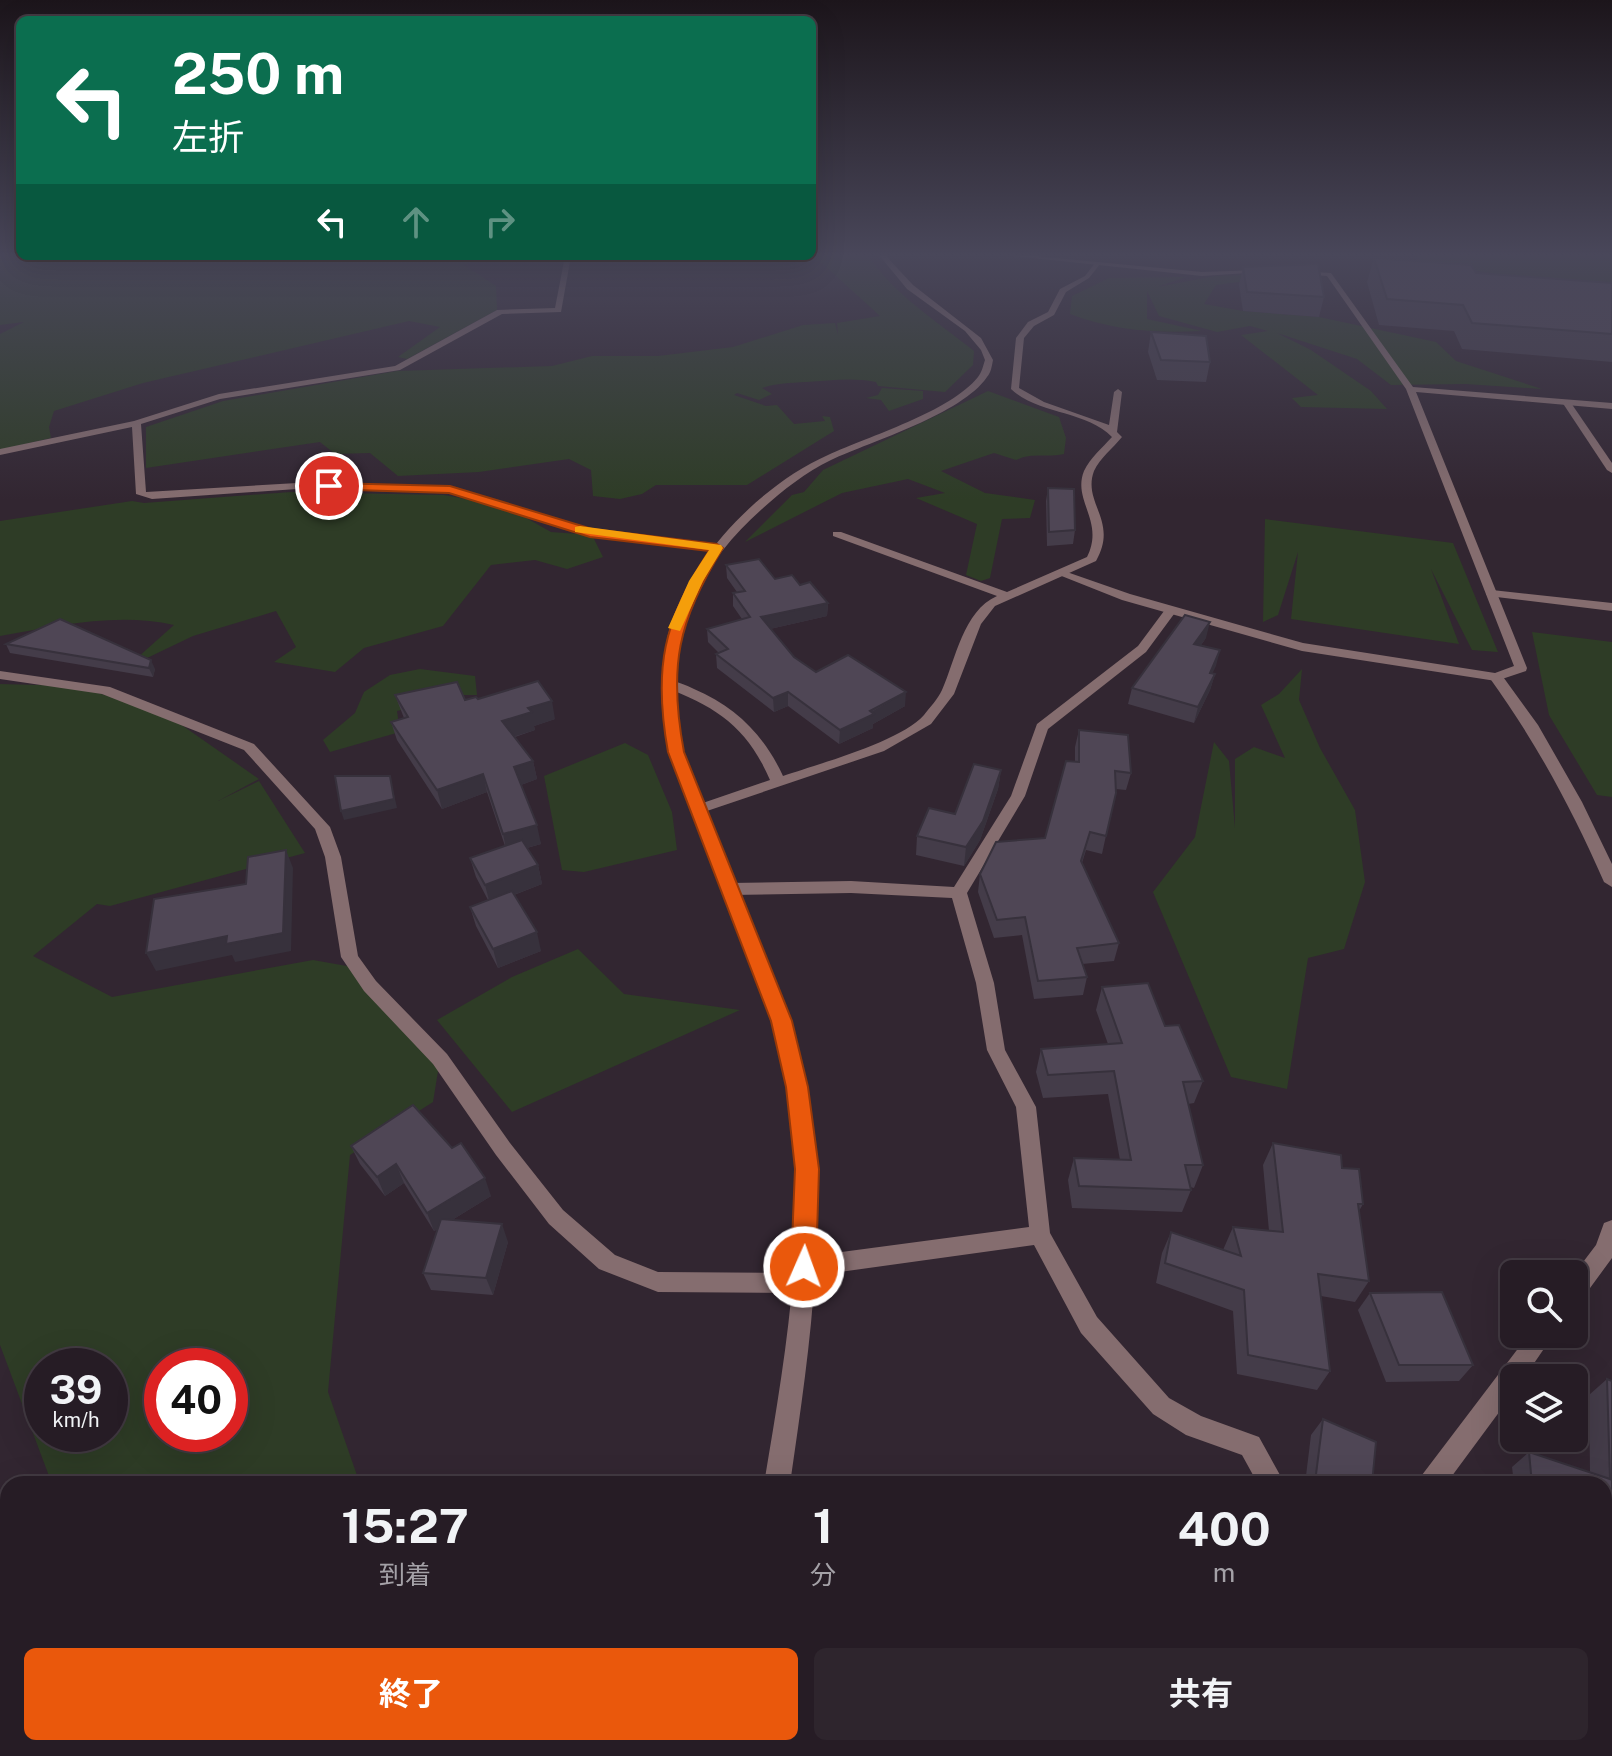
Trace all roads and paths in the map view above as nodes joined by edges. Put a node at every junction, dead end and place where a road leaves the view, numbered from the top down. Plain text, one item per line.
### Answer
1 (454, 337) edge
2 (972, 337) edge
3 (1021, 337) edge
4 (1373, 337) edge
5 (1410, 389) junction
6 (1118, 392) dead end
7 (1566, 402) junction
8 (1612, 406) edge
9 (136, 423) junction
10 (1113, 431) junction
11 (0, 452) edge
12 (1612, 470) edge
13 (837, 534) dead end
14 (717, 548) junction
15 (1060, 573) junction
16 (1492, 594) junction
17 (1005, 595) junction
18 (1612, 607) edge
19 (1171, 610) junction
20 (0, 675) edge
21 (1496, 677) junction
22 (669, 684) junction
23 (778, 782) junction
24 (699, 809) junction
25 (1612, 882) edge
26 (730, 889) junction
27 (959, 893) junction
28 (1612, 1230) edge
29 (1040, 1235) junction
30 (1588, 1273) edge
31 (803, 1275) junction
32 (1533, 1348) edge
33 (778, 1476) edge
34 (1267, 1476) edge
35 (1437, 1476) edge

1 - 9 street
2 - 14 street
3 - 10 street
4 - 5 street
5 - 7 street
5 - 16 street
6 - 10 street
7 - 8 street
7 - 12 street
9 - 11 street
9 - 14 street
10 - 15 street
13 - 17 street
14 - 22 street
15 - 17 street
15 - 19 street
16 - 18 street
16 - 21 street
17 - 23 street
19 - 21 street
19 - 27 street
20 - 31 street
21 - 25 street
22 - 23 street
22 - 24 street
23 - 24 street
24 - 26 street
26 - 27 street
26 - 31 street
27 - 29 street
28 - 30 street
29 - 31 street
29 - 34 street
31 - 33 street
32 - 35 street

